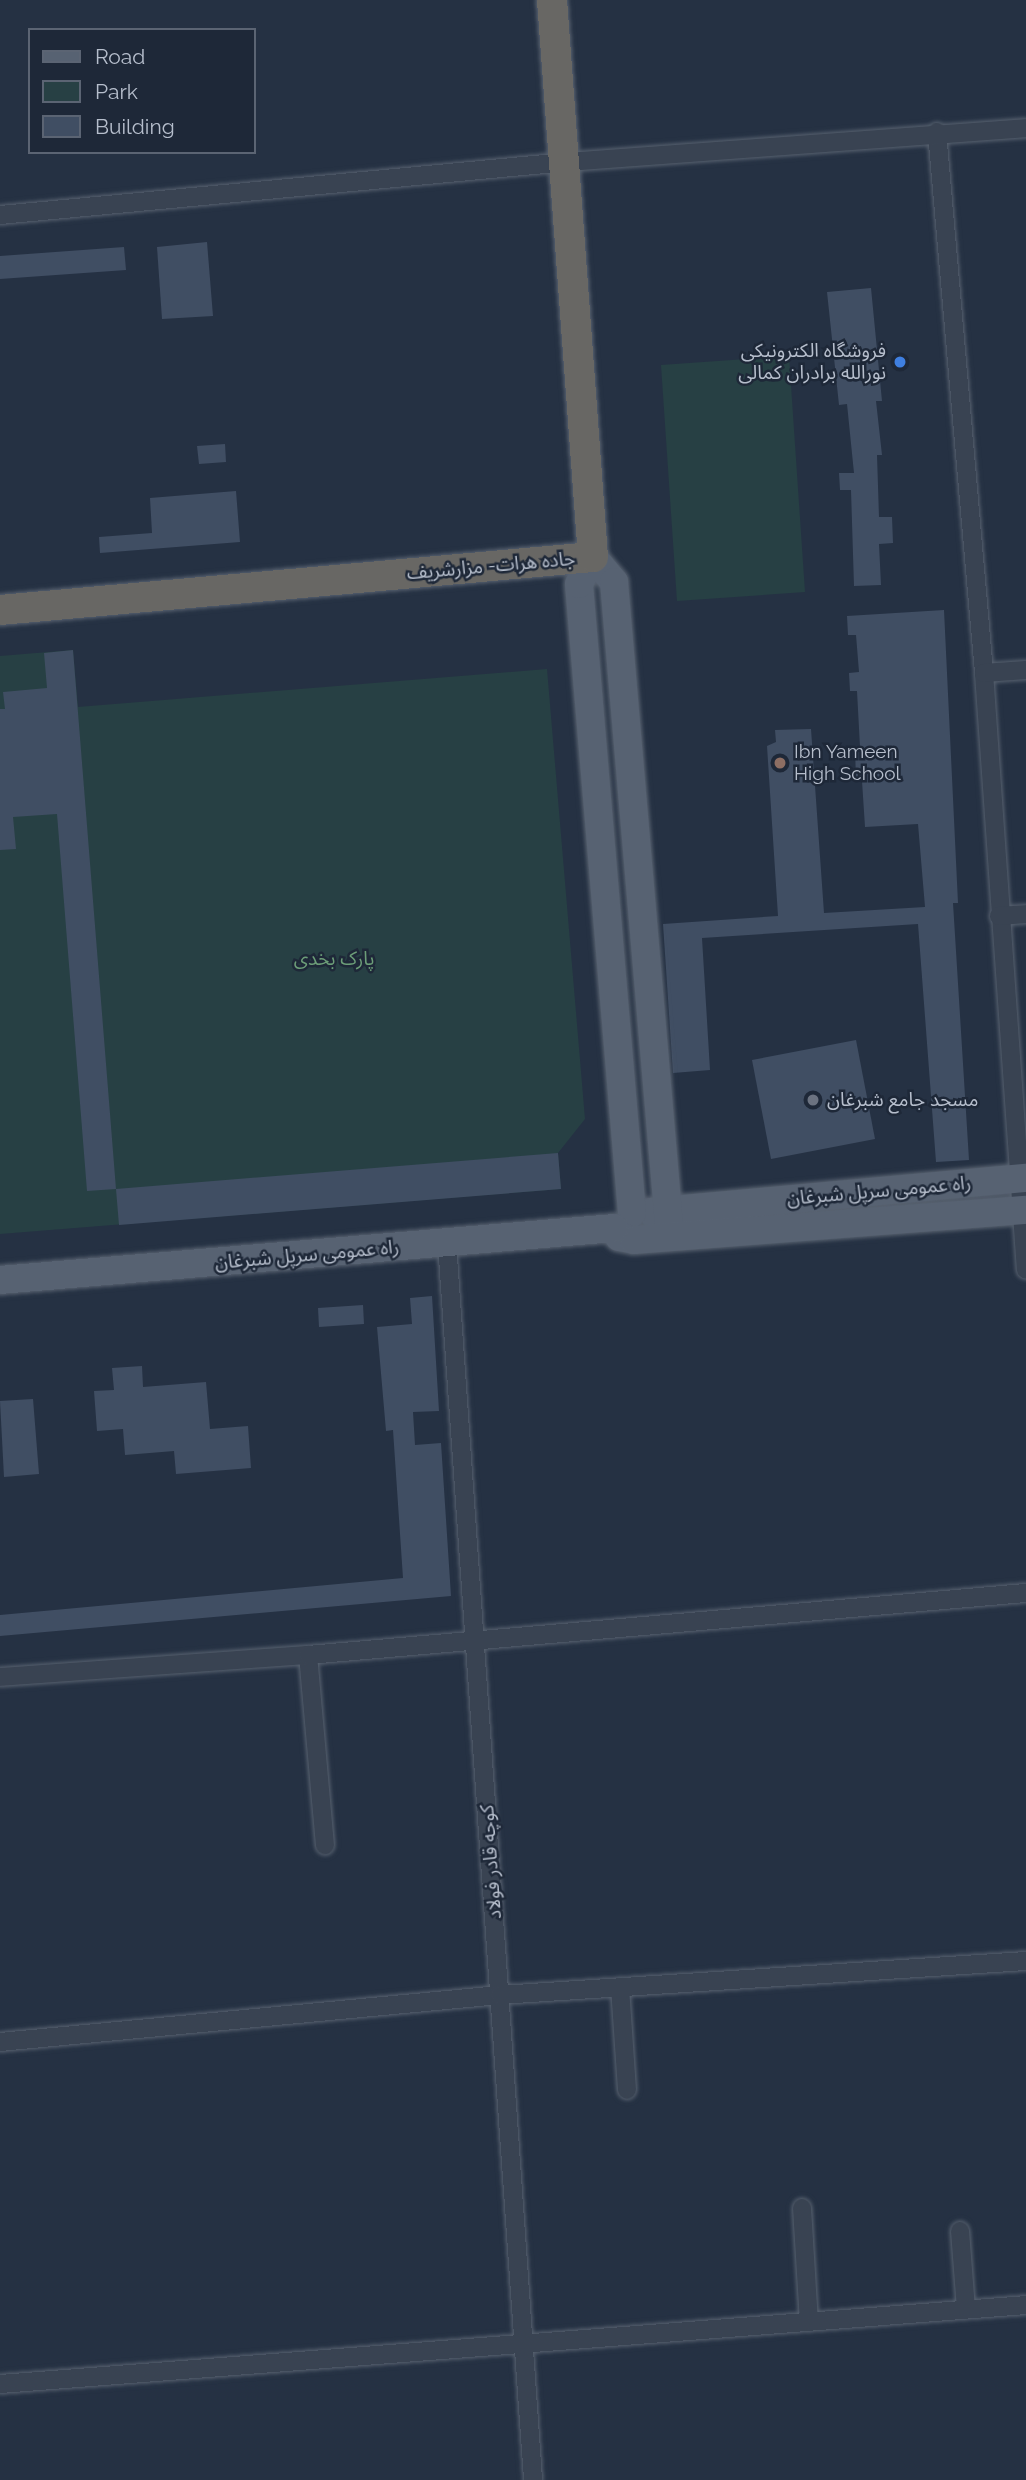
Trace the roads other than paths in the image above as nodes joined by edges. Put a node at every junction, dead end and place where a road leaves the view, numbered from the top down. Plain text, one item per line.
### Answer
1 (552, 0) edge
2 (1026, 128) edge
3 (937, 132) junction
4 (566, 162) junction
5 (0, 215) edge
6 (593, 557) junction
7 (0, 610) edge
8 (1026, 670) edge
9 (984, 673) junction
10 (1026, 914) edge
11 (999, 916) junction
12 (1023, 1178) edge
13 (1024, 1210) edge
14 (623, 1221) junction
15 (669, 1224) junction
16 (447, 1243) junction
17 (1026, 1270) edge
18 (0, 1280) edge
19 (1026, 1593) edge
20 (475, 1641) junction
21 (309, 1655) junction
22 (0, 1677) edge
23 (324, 1844) dead end
24 (1026, 1961) edge
25 (620, 1987) junction
26 (500, 1995) junction
27 (0, 2042) edge
28 (627, 2090) dead end
29 (802, 2208) dead end
30 (960, 2231) dead end
31 (1026, 2305) edge
32 (966, 2309) junction
33 (809, 2322) junction
34 (522, 2344) junction
35 (0, 2384) edge
36 (533, 2480) edge

1 - 4 highway, جاده هرات- مزارشریف
2 - 3 street
3 - 4 street
3 - 9 street
4 - 5 street
4 - 6 highway, جاده هرات- مزارشریف
6 - 7 highway, جاده هرات- مزارشریف
6 - 14 main road
6 - 15 main road
8 - 9 street
9 - 11 street
10 - 11 street
11 - 12 street
12 - 13 street
12 - 15 main road, راه عمومی سرپل شبرغان
13 - 15 main road, راه عمومی سرپل شبرغان
13 - 17 street
14 - 15 main road, راه عمومی سرپل شبرغان
14 - 16 main road, راه عمومی سرپل شبرغان
16 - 18 main road, راه عمومی سرپل شبرغان
16 - 20 street, کوچه قادر فولاد
19 - 20 street
20 - 21 street
20 - 26 street, کوچه قادر فولاد
21 - 22 street
21 - 23 street
24 - 25 street
25 - 26 street
25 - 28 street
26 - 27 street
26 - 34 street, کوچه قادر فولاد
29 - 33 street
30 - 32 street
31 - 32 street
32 - 33 street
33 - 34 street
34 - 35 street
34 - 36 street, کوچه قادر فولاد

